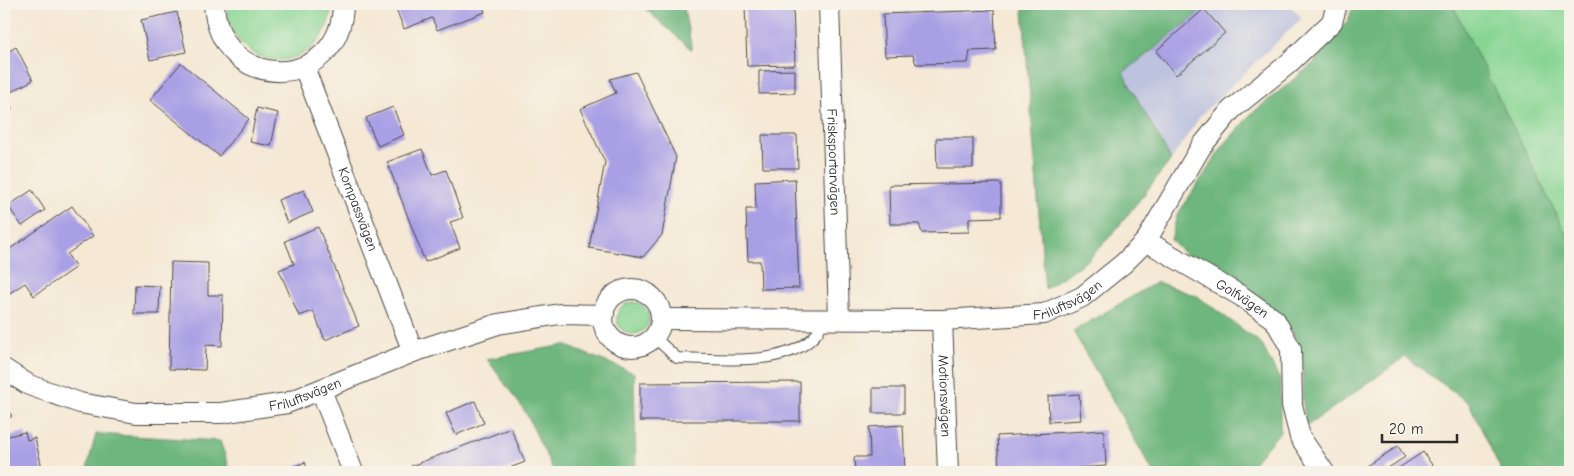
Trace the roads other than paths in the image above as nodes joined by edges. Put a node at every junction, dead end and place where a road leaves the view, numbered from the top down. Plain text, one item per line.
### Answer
1 (214, 4) edge
2 (343, 4) edge
3 (829, 4) edge
4 (1337, 4) edge
5 (304, 67) junction
6 (1146, 241) junction
7 (604, 315) junction
8 (831, 319) junction
9 (942, 320) junction
10 (658, 328) junction
11 (413, 352) junction
12 (4, 368) edge
13 (321, 390) junction
14 (353, 472) edge
15 (948, 472) edge
16 (1324, 472) edge

1 - 5 street
2 - 5 street
3 - 8 street, Frisksportarvägen
4 - 6 street, Friluftsvägen
5 - 11 street, Kompassvägen
6 - 9 street, Friluftsvägen
6 - 16 street, Golfvägen
7 - 10 street
7 - 10 street
7 - 11 street, Friluftsvägen
8 - 9 street, Friluftsvägen
8 - 10 street, Friluftsvägen
8 - 10 lane
9 - 15 street, Motionsvägen
11 - 13 street, Friluftsvägen
12 - 13 street, Friluftsvägen
13 - 14 street

